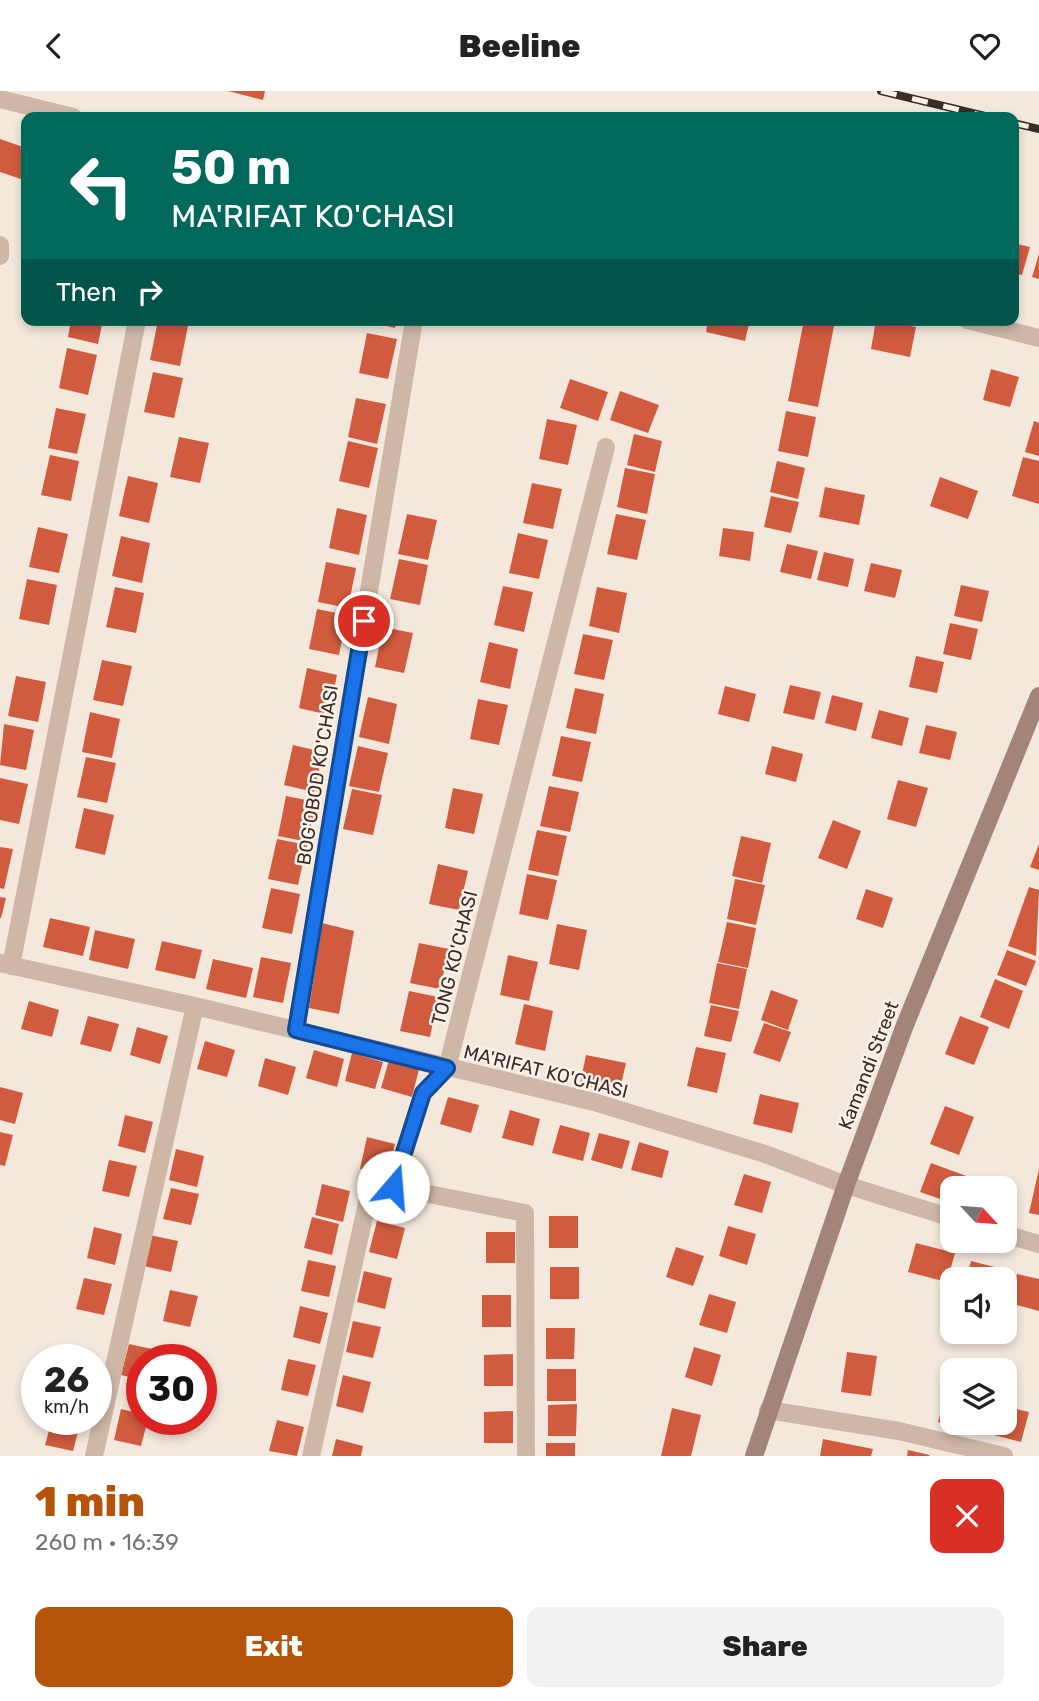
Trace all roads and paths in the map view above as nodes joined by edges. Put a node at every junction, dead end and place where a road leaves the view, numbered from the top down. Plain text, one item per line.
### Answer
1 (0, 99) edge
2 (53, 112) edge
3 (0, 245) edge
4 (0, 255) edge
5 (136, 326) edge
6 (413, 326) edge
7 (991, 326) edge
8 (1039, 338) edge
9 (606, 447) dead end
10 (1039, 697) edge
11 (6, 965) edge
12 (195, 1006) junction
13 (296, 1030) junction
14 (447, 1068) junction
15 (846, 1185) junction
16 (393, 1187) junction
17 (940, 1214) edge
18 (1017, 1238) edge
19 (1039, 1244) edge
20 (768, 1410) junction
21 (94, 1456) edge
22 (311, 1456) edge
23 (526, 1456) edge
24 (754, 1456) edge
25 (1003, 1456) edge

1 - 2 street
3 - 4 street
5 - 11 street
6 - 13 street, BOG'OBOD KO'CHASI
7 - 8 street
9 - 14 street, TONG KO'CHASI
10 - 15 main road, Kamandi Street
11 - 12 street, MA'RIFAT KO'CHASI
12 - 13 street, MA'RIFAT KO'CHASI
12 - 21 street
13 - 14 street, MA'RIFAT KO'CHASI
14 - 15 street, MA'RIFAT KO'CHASI
14 - 16 street, TONG KO'CHASI
15 - 17 street, MA'RIFAT KO'CHASI
15 - 20 main road, Kamandi Street
16 - 22 street
16 - 23 street
18 - 19 street
20 - 24 main road, Kamandi Street
20 - 25 street

